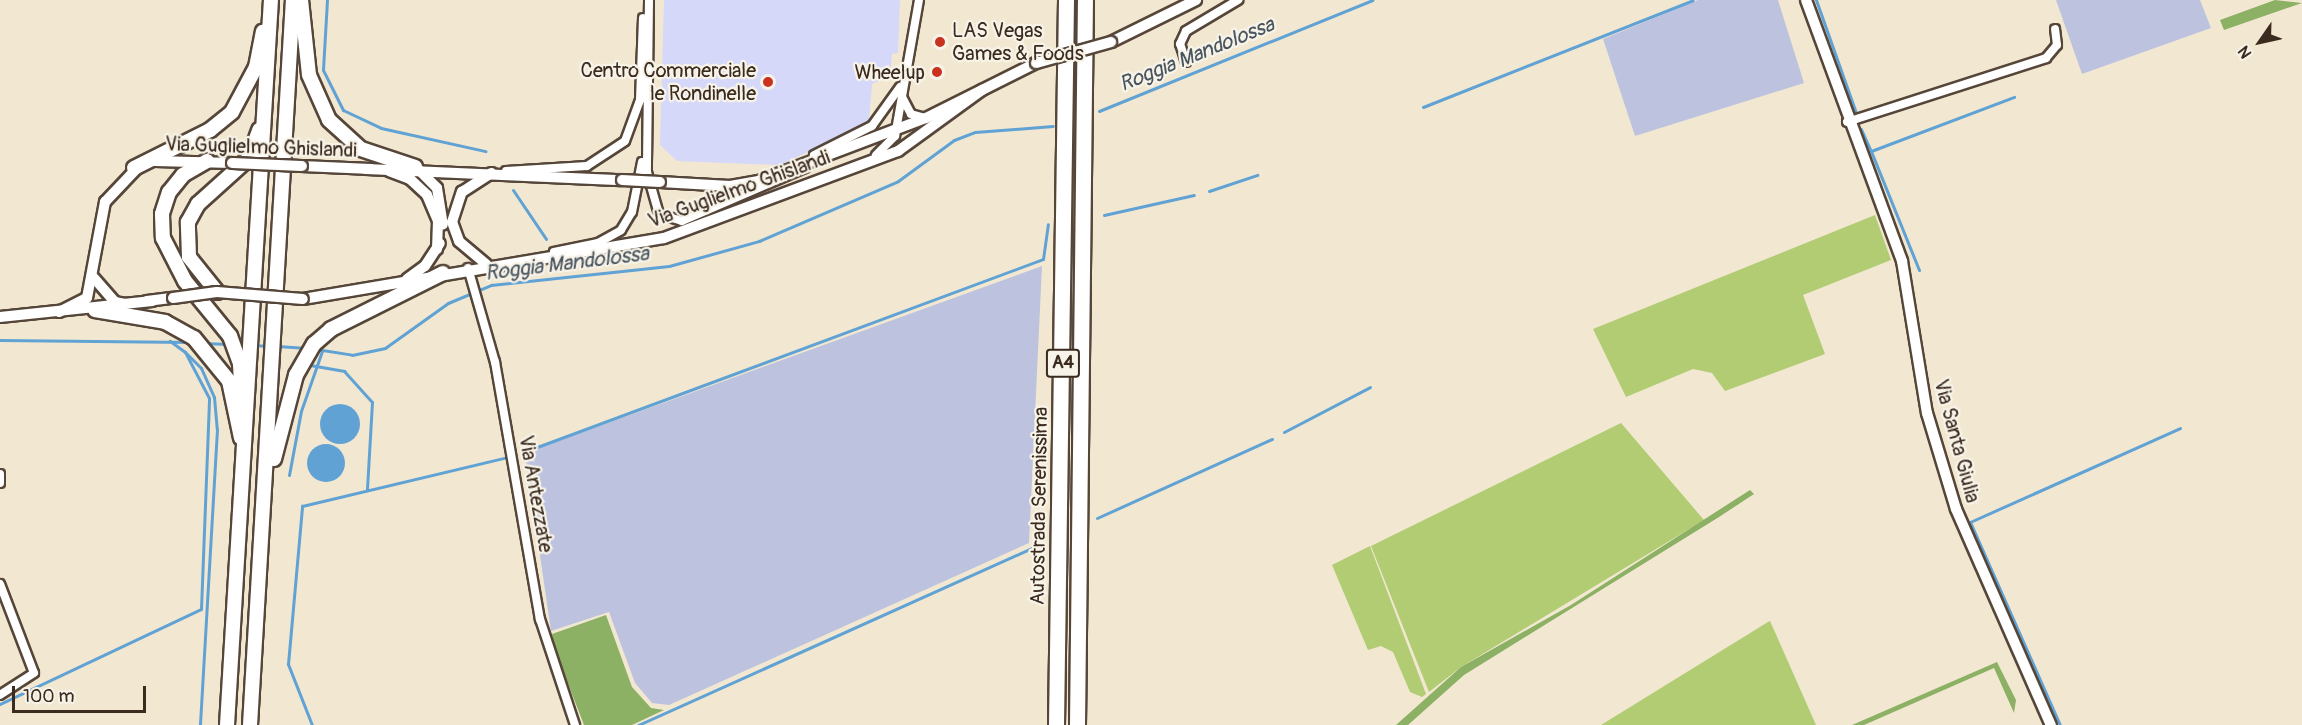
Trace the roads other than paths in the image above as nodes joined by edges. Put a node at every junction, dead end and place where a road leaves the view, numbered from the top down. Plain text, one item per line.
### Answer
1 (270, 0) edge
2 (293, 0) edge
3 (301, 0) edge
4 (643, 0) edge
5 (649, 0) edge
6 (919, 0) edge
7 (1066, 0) edge
8 (1085, 0) edge
9 (1196, 0) edge
10 (1238, 0) edge
11 (1806, 0) edge
12 (2055, 29) dead end
13 (1186, 62) dead end
14 (903, 82) junction
15 (267, 89) junction
16 (982, 90) junction
17 (926, 118) junction
18 (1847, 122) junction
19 (896, 128) junction
20 (646, 131) junction
21 (880, 135) junction
22 (888, 147) junction
23 (824, 157) junction
24 (207, 161) junction
25 (865, 162) junction
26 (415, 167) junction
27 (134, 168) junction
28 (366, 169) junction
29 (498, 172) junction
30 (773, 175) junction
31 (437, 249) junction
32 (528, 260) junction
33 (486, 264) junction
34 (468, 268) junction
35 (443, 273) junction
36 (94, 278) junction
37 (392, 286) junction
38 (216, 292) junction
39 (152, 301) junction
40 (95, 310) junction
41 (59, 312) junction
42 (0, 317) edge
43 (245, 473) junction
44 (0, 474) edge
45 (0, 483) edge
46 (266, 487) junction
47 (0, 584) edge
48 (0, 695) edge
49 (227, 725) edge
50 (250, 725) edge
51 (575, 725) edge
52 (1056, 725) edge
53 (1077, 725) edge
54 (2051, 725) edge

1 - 15 highway
1 - 27 highway
2 - 46 highway
3 - 26 highway
4 - 29 street
5 - 20 street
6 - 14 street
7 - 52 highway, Autostrada Serenissima / A4
8 - 53 highway, A4
9 - 16 street, Via Guglielmo Ghislandi, bridge
10 - 13 street
11 - 18 street, Via Santa Giulia
12 - 18 street
14 - 17 street
14 - 19 street
14 - 30 street
15 - 38 highway
15 - 43 highway
16 - 17 street, Via Guglielmo Ghislandi
16 - 25 street, Via Guglielmo Ghislandi
17 - 19 street, Via Guglielmo Ghislandi
18 - 54 street, Via Santa Giulia
19 - 21 street, Via Guglielmo Ghislandi
19 - 22 street
20 - 23 street
20 - 32 street
21 - 22 street
21 - 23 street, Via Guglielmo Ghislandi
22 - 25 street
23 - 30 street, Via Guglielmo Ghislandi
24 - 27 street, Via Guglielmo Ghislandi
24 - 28 street, Via Guglielmo Ghislandi, bridge
24 - 43 highway
25 - 32 street, Via Guglielmo Ghislandi
26 - 28 street, Via Guglielmo Ghislandi
26 - 29 street, Via Guglielmo Ghislandi
26 - 31 street, Via Guglielmo Ghislandi
27 - 36 street
28 - 31 street, Via Guglielmo Ghislandi
29 - 30 street, Via Guglielmo Ghislandi, bridge
29 - 33 street
31 - 37 street, Via Guglielmo Ghislandi
32 - 33 street, Via Guglielmo Ghislandi
33 - 34 street, Via Guglielmo Ghislandi
34 - 35 street, Via Guglielmo Ghislandi
34 - 51 street, Via Antezzate
35 - 37 street, Via Guglielmo Ghislandi
35 - 46 highway
36 - 39 street, Via Guglielmo Ghislandi
36 - 41 street
37 - 38 street, Via Guglielmo Ghislandi, bridge
38 - 39 street, Via Guglielmo Ghislandi, bridge
39 - 40 street, Via Guglielmo Ghislandi
40 - 41 street, Via Guglielmo Ghislandi
40 - 43 highway
41 - 42 street, Via Guglielmo Ghislandi
43 - 49 highway
44 - 45 street
46 - 50 highway
47 - 48 street

